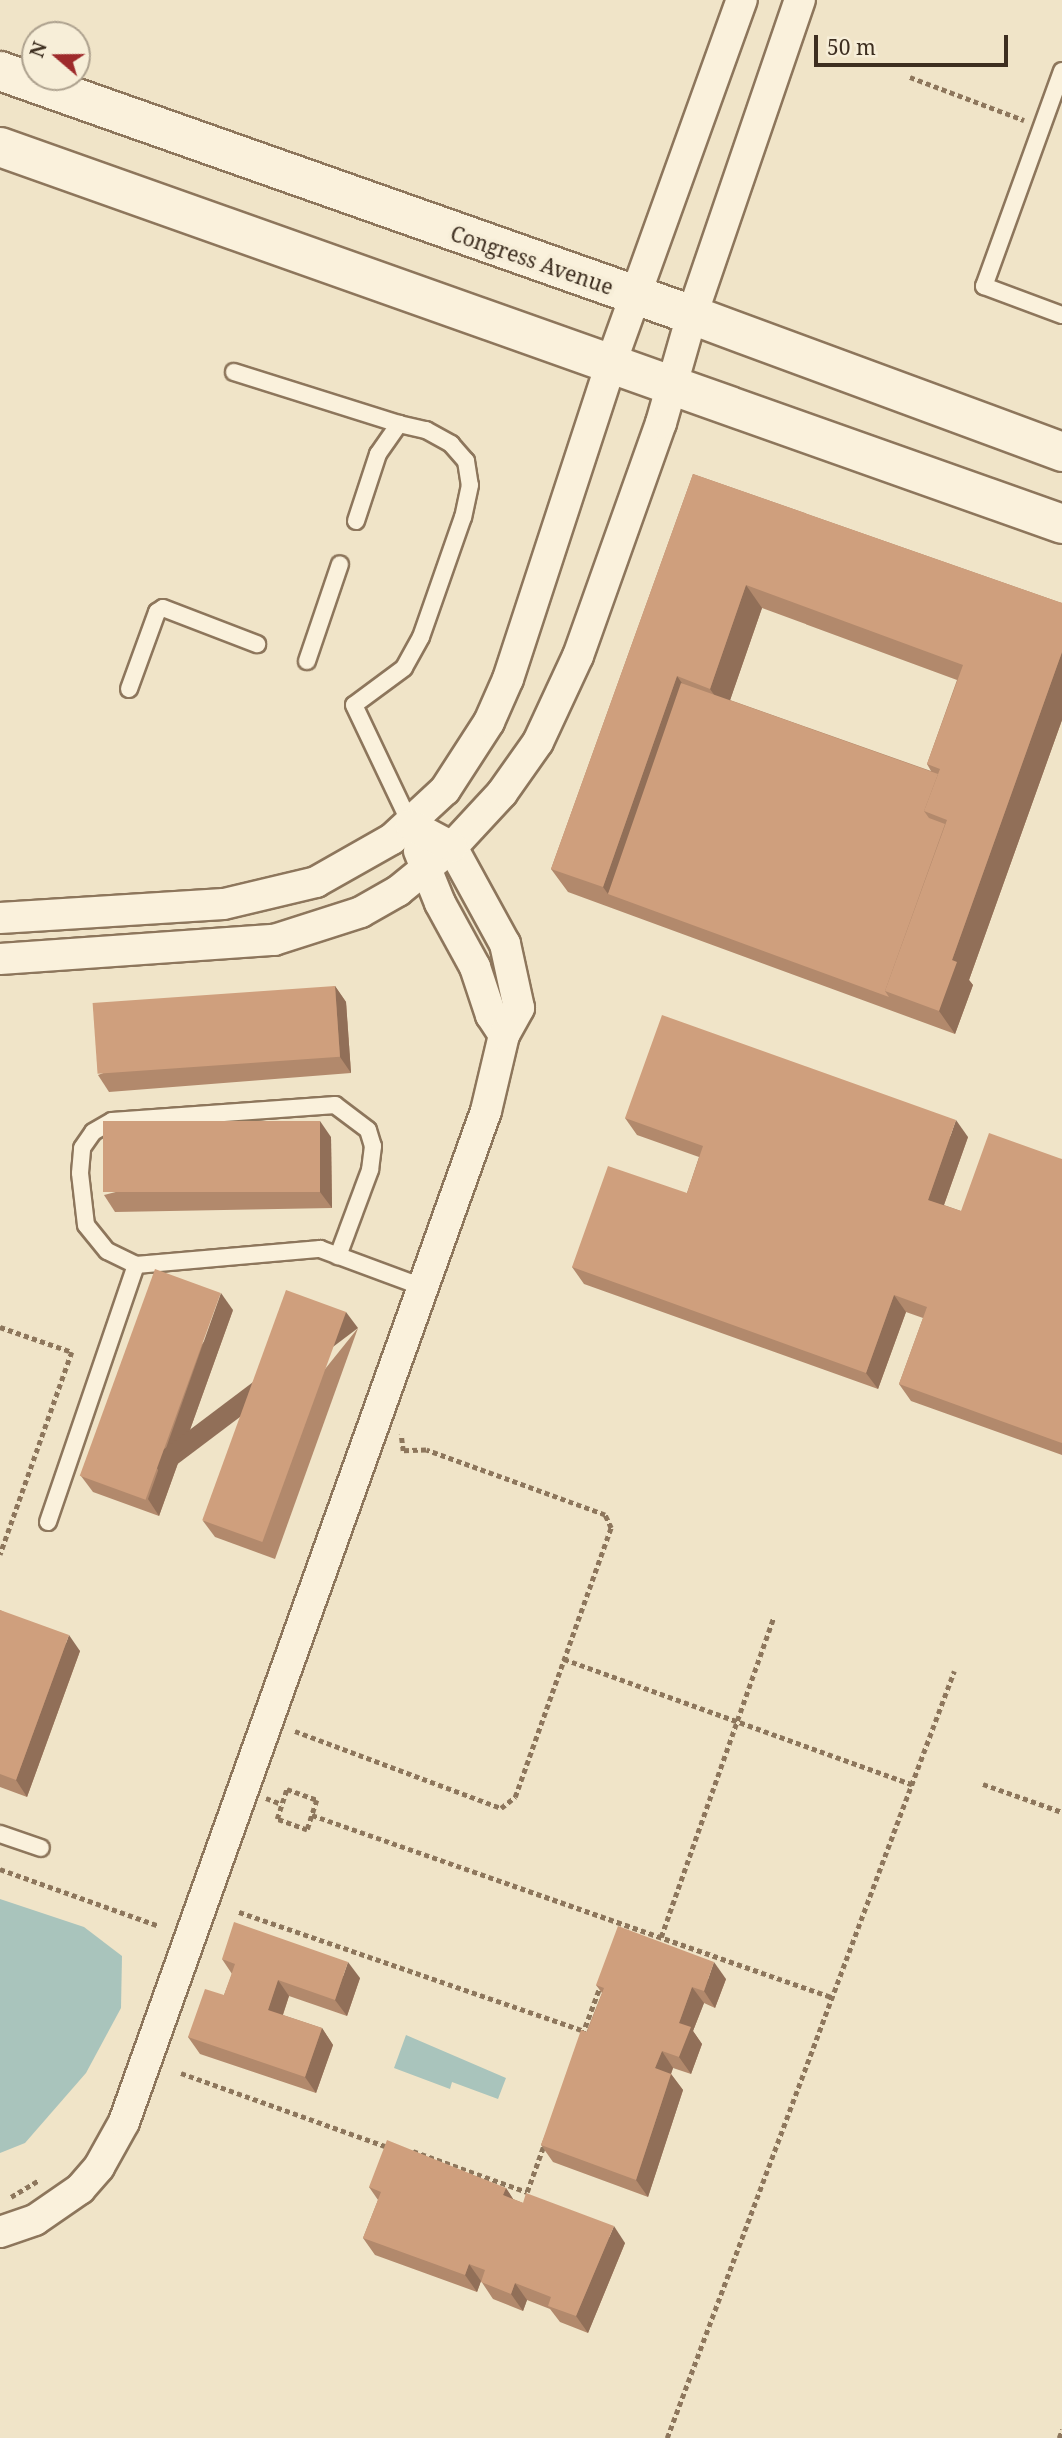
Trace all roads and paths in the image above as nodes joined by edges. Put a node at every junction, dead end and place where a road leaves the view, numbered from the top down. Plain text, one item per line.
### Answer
1 (742, 0) edge
2 (800, 0) edge
3 (0, 71) edge
4 (1062, 71) edge
5 (911, 77) dead end
6 (1042, 127) junction
7 (0, 147) edge
8 (635, 296) junction
9 (692, 315) junction
10 (1062, 315) edge
11 (611, 363) junction
12 (234, 372) dead end
13 (671, 384) junction
14 (399, 425) junction
15 (1062, 452) edge
16 (356, 521) dead end
17 (1062, 524) edge
18 (340, 564) dead end
19 (257, 644) dead end
20 (307, 661) dead end
21 (129, 689) dead end
22 (411, 825) junction
23 (452, 847) junction
24 (425, 867) junction
25 (0, 918) edge
26 (0, 959) edge
27 (504, 1035) junction
28 (338, 1256) junction
29 (136, 1265) junction
30 (423, 1287) junction
31 (0, 1327) edge
32 (400, 1422) dead end
33 (48, 1522) dead end
34 (0, 1555) edge
35 (774, 1617) dead end
36 (564, 1659) junction
37 (954, 1671) dead end
38 (737, 1721) junction
39 (295, 1731) dead end
40 (912, 1784) junction
41 (984, 1784) dead end
42 (1062, 1812) edge
43 (312, 1815) junction
44 (0, 1834) edge
45 (41, 1849) dead end
46 (0, 1869) edge
47 (239, 1912) dead end
48 (622, 1924) junction
49 (159, 1926) dead end
50 (618, 1936) edge
51 (661, 1937) junction
52 (605, 1971) edge
53 (831, 1997) junction
54 (584, 2031) junction
55 (579, 2044) edge
56 (181, 2073) dead end
57 (549, 2130) edge
58 (395, 2147) edge
59 (403, 2148) edge
60 (45, 2177) dead end
61 (0, 2201) edge
62 (0, 2232) edge
63 (1062, 2430) edge
64 (667, 2438) edge
65 (1059, 2438) edge

1 - 8 street
2 - 9 street
3 - 8 main road, Congress Avenue
4 - 6 lane
5 - 6 path
6 - 10 lane
7 - 11 main road
8 - 9 main road, Congress Avenue
8 - 11 street
9 - 13 street
9 - 15 main road, Congress Avenue
11 - 13 main road
11 - 22 street
12 - 14 lane
13 - 17 main road
13 - 23 street
14 - 16 lane
14 - 22 lane
18 - 20 lane
19 - 21 lane
22 - 23 street
22 - 24 street
22 - 25 street
23 - 24 street
23 - 27 street
24 - 26 street
24 - 27 street
27 - 30 street
28 - 29 lane
28 - 29 lane
28 - 30 lane
29 - 33 lane
30 - 62 street
31 - 34 path
32 - 36 path
35 - 38 path
36 - 38 path
36 - 39 path
37 - 40 path
38 - 40 path
38 - 51 path
40 - 53 path
41 - 42 path
43 - 43 path
43 - 48 path
44 - 45 lane
46 - 49 path
47 - 54 path
48 - 50 path
48 - 51 path
51 - 53 path
52 - 54 path
53 - 64 path
54 - 55 path
56 - 58 path
57 - 59 path
60 - 61 path
63 - 65 path

